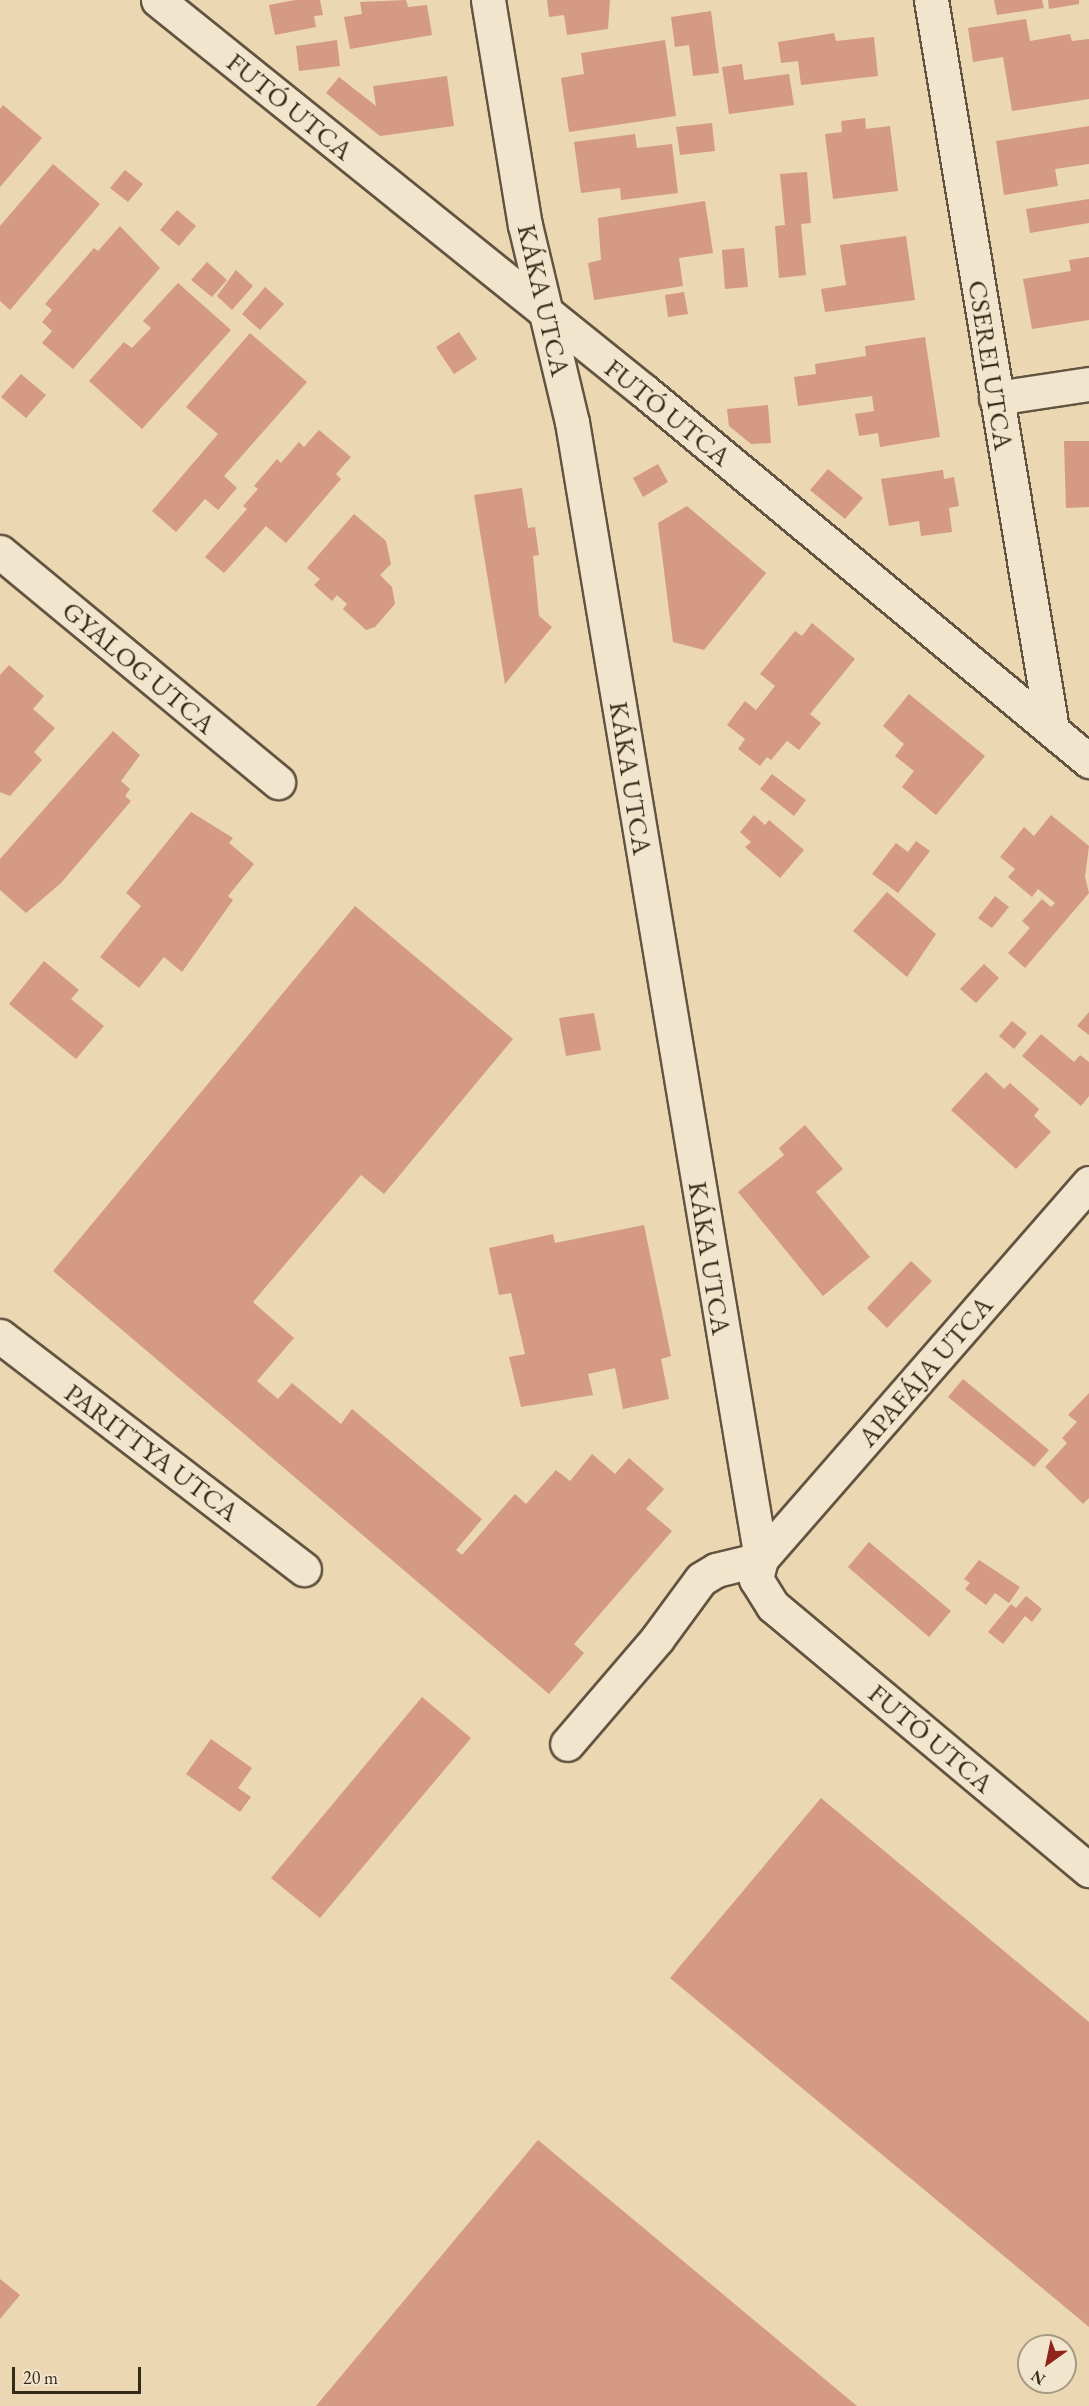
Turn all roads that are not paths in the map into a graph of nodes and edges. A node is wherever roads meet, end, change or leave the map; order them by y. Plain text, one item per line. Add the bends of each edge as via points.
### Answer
1 (158, 0) edge
2 (488, 0) edge
3 (931, 0) edge
4 (546, 315) junction
5 (1089, 384) edge
6 (996, 398) junction
7 (0, 552) edge
8 (1052, 729) junction
9 (1089, 761) edge
10 (278, 782) dead end
11 (1089, 1183) edge
12 (0, 1336) edge
13 (761, 1559) junction
14 (304, 1569) dead end
15 (567, 1744) dead end
16 (1089, 1870) edge

1 - 4 street, FUTÓ UTCA
2 - 4 street, KÁKA UTCA via 525,225
3 - 6 street, CSEREI UTCA
4 - 8 street, FUTÓ UTCA
4 - 13 street, KÁKA UTCA via 572,422
5 - 6 street
6 - 8 street, CSEREI UTCA
7 - 10 street, GYALOG UTCA
8 - 9 street, FUTÓ UTCA
11 - 13 street, APAFÁJA UTCA
12 - 14 street, PARITTYA UTCA
13 - 15 street via 716,1570 701,1579 657,1639
13 - 16 street, FUTÓ UTCA via 758,1588 773,1606

